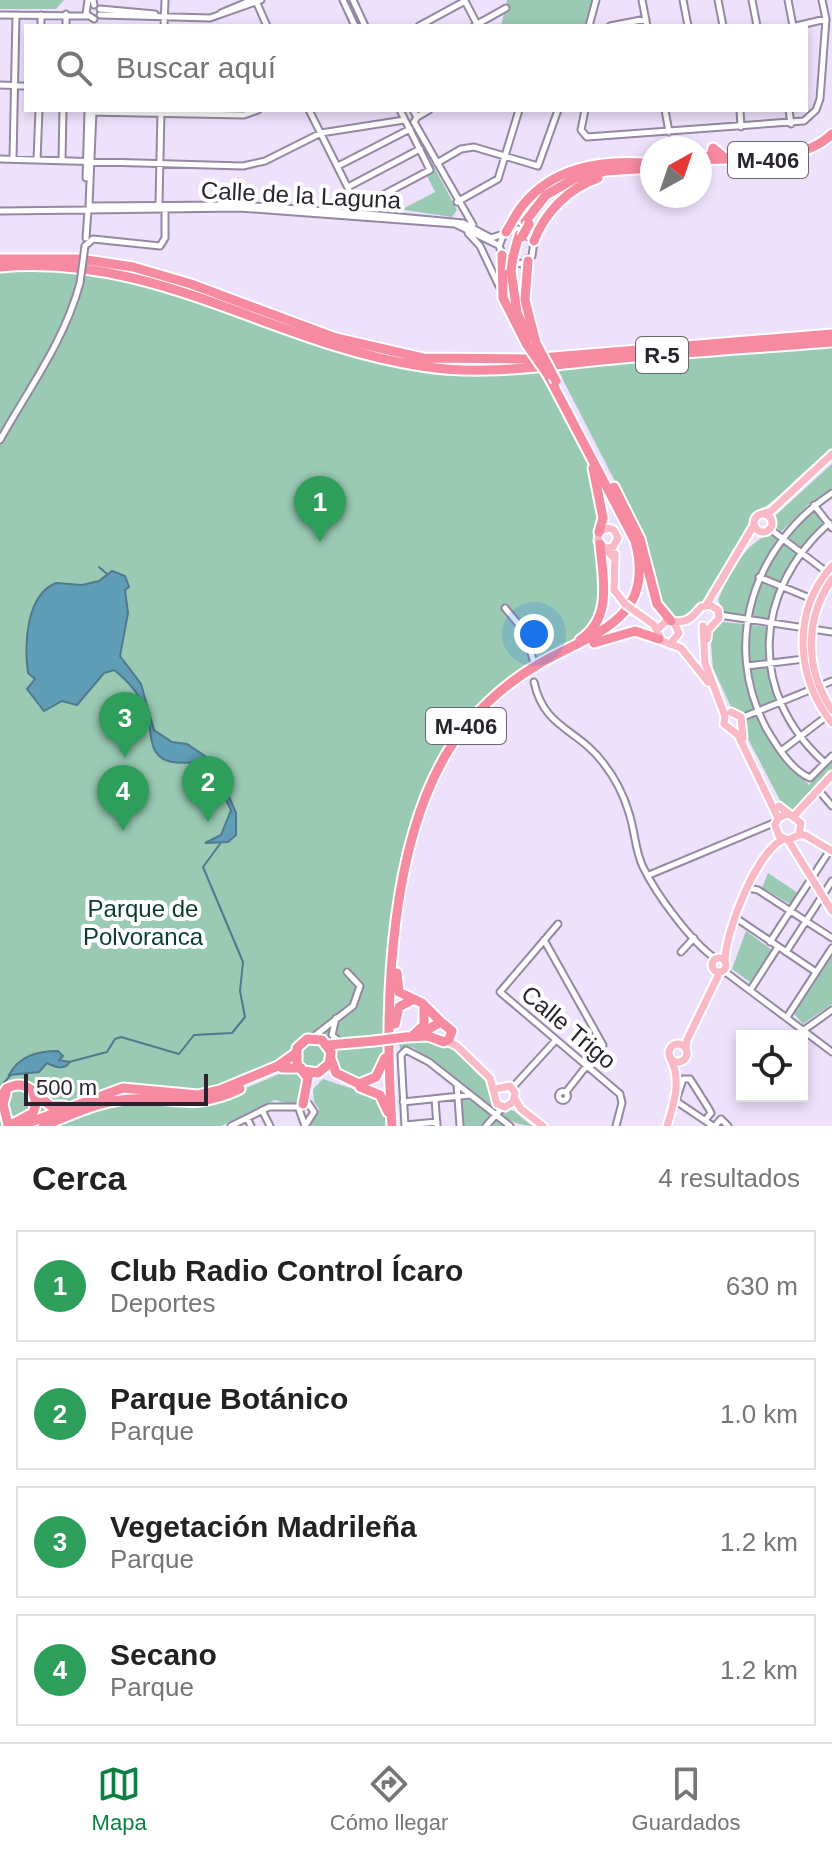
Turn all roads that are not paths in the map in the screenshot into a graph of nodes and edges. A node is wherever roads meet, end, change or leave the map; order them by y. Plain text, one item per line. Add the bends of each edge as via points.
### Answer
1 (165, 0) edge
2 (257, 0) edge
3 (343, 0) edge
4 (353, 0) edge
5 (596, 0) edge
6 (642, 0) edge
7 (683, 0) edge
8 (718, 0) edge
9 (752, 0) edge
10 (788, 0) edge
11 (822, 0) edge
12 (465, 1) edge
13 (506, 8) dead end
14 (92, 13) edge
15 (66, 14) junction
16 (0, 15) edge
17 (16, 15) junction
18 (41, 15) junction
19 (165, 16) junction
20 (825, 20) junction
21 (647, 22) edge
22 (41, 24) edge
23 (66, 24) edge
24 (164, 24) edge
25 (266, 24) edge
26 (354, 24) edge
27 (364, 24) edge
28 (423, 24) edge
29 (476, 24) edge
30 (479, 24) edge
31 (590, 24) edge
32 (688, 24) edge
33 (723, 24) edge
34 (757, 24) edge
35 (794, 24) edge
36 (804, 24) edge
37 (0, 85) edge
38 (14, 85) junction
39 (24, 86) edge
40 (39, 112) edge
41 (63, 112) edge
42 (90, 112) edge
43 (161, 112) edge
44 (252, 112) edge
45 (310, 112) edge
46 (518, 112) edge
47 (557, 112) edge
48 (585, 112) edge
49 (665, 112) edge
50 (741, 112) edge
51 (789, 112) edge
52 (408, 117) edge
53 (791, 124) junction
54 (744, 125) junction
55 (711, 129) junction
56 (669, 132) junction
57 (321, 133) junction
58 (832, 134) edge
59 (832, 140) edge
60 (713, 148) junction
61 (420, 149) junction
62 (712, 152) edge
63 (505, 158) junction
64 (725, 158) junction
65 (0, 159) edge
66 (13, 159) junction
67 (37, 160) junction
68 (62, 160) junction
69 (712, 160) edge
70 (88, 161) junction
71 (712, 161) edge
72 (437, 163) junction
73 (160, 164) junction
74 (640, 165) edge
75 (640, 165) edge
76 (338, 166) junction
77 (640, 167) edge
78 (348, 187) junction
79 (86, 206) junction
80 (458, 206) junction
81 (160, 208) junction
82 (0, 209) edge
83 (356, 209) junction
84 (344, 217) junction
85 (436, 220) junction
86 (463, 223) junction
87 (445, 224) junction
88 (504, 234) junction
89 (481, 235) junction
90 (86, 238) dead end
91 (534, 241) junction
92 (500, 251) junction
93 (0, 259) edge
94 (528, 261) junction
95 (0, 267) edge
96 (180, 290) junction
97 (503, 298) junction
98 (199, 299) dead end
99 (240, 302) junction
100 (258, 306) dead end
101 (832, 334) edge
102 (832, 342) edge
103 (532, 344) junction
104 (430, 355) dead end
105 (451, 360) junction
106 (552, 380) junction
107 (568, 414) junction
108 (583, 433) junction
109 (0, 440) edge
110 (832, 456) edge
111 (832, 493) edge
112 (814, 505) junction
113 (764, 513) junction
114 (772, 519) junction
115 (830, 526) edge
116 (757, 528) junction
117 (770, 529) junction
118 (599, 532) junction
119 (782, 537) junction
120 (616, 544) junction
121 (603, 546) junction
122 (801, 551) junction
123 (615, 559) junction
124 (831, 573) edge
125 (759, 577) junction
126 (781, 586) junction
127 (812, 599) junction
128 (707, 604) junction
129 (505, 608) dead end
130 (697, 615) junction
131 (720, 615) junction
132 (648, 620) junction
133 (747, 621) junction
134 (669, 622) junction
135 (770, 624) junction
136 (705, 625) junction
137 (808, 629) junction
138 (832, 632) edge
139 (679, 633) junction
140 (658, 634) junction
141 (671, 643) junction
142 (572, 651) junction
143 (804, 659) junction
144 (534, 663) junction
145 (770, 664) junction
146 (747, 666) junction
147 (832, 681) edge
148 (534, 682) dead end
149 (815, 688) junction
150 (502, 690) junction
151 (717, 698) junction
152 (780, 702) junction
153 (758, 711) junction
154 (728, 714) junction
155 (830, 716) edge
156 (738, 725) junction
157 (800, 737) junction
158 (781, 751) junction
159 (832, 756) edge
160 (826, 763) junction
161 (832, 778) edge
162 (821, 793) junction
163 (832, 806) edge
164 (777, 820) junction
165 (793, 828) junction
166 (777, 833) junction
167 (831, 849) edge
168 (650, 876) junction
169 (813, 876) junction
170 (832, 881) edge
171 (747, 889) junction
172 (824, 894) junction
173 (832, 904) edge
174 (790, 911) junction
175 (832, 911) edge
176 (736, 918) junction
177 (806, 921) junction
178 (558, 924) dead end
179 (399, 936) junction
180 (694, 938) junction
181 (832, 938) edge
182 (544, 940) junction
183 (770, 942) junction
184 (778, 947) junction
185 (832, 948) edge
186 (681, 952) dead end
187 (786, 952) junction
188 (720, 965) junction
189 (347, 972) dead end
190 (816, 972) junction
191 (751, 989) junction
192 (419, 1002) junction
193 (832, 1010) edge
194 (389, 1015) junction
195 (787, 1017) junction
196 (336, 1018) junction
197 (436, 1030) junction
198 (803, 1030) joint
199 (808, 1034) edge
200 (411, 1036) junction
201 (449, 1037) junction
202 (556, 1040) junction
203 (320, 1041) junction
204 (347, 1044) junction
205 (678, 1044) junction
206 (686, 1049) junction
207 (832, 1052) edge
208 (296, 1053) junction
209 (396, 1053) junction
210 (331, 1057) junction
211 (670, 1058) junction
212 (681, 1061) junction
213 (588, 1067) junction
214 (302, 1070) junction
215 (676, 1071) junction
216 (319, 1072) junction
217 (349, 1084) junction
218 (457, 1084) junction
219 (498, 1087) junction
220 (512, 1088) junction
221 (113, 1090) junction
222 (311, 1090) junction
223 (566, 1092) dead end
224 (470, 1095) junction
225 (458, 1097) junction
226 (0, 1099) edge
227 (435, 1099) junction
228 (515, 1099) junction
229 (676, 1101) junction
230 (403, 1102) junction
231 (0, 1107) edge
232 (303, 1109) junction
233 (500, 1109) junction
234 (262, 1110) junction
235 (711, 1113) junction
236 (310, 1117) junction
237 (247, 1118) junction
238 (706, 1119) junction
239 (721, 1119) junction
240 (437, 1124) edge
241 (9, 1125) edge
242 (235, 1125) edge
243 (20, 1126) edge
244 (46, 1126) edge
245 (251, 1126) edge
246 (270, 1126) edge
247 (305, 1126) edge
248 (400, 1126) edge
249 (460, 1126) edge
250 (486, 1126) edge
251 (510, 1126) edge
252 (540, 1126) edge
253 (616, 1126) edge
254 (667, 1126) edge
255 (714, 1126) edge
256 (728, 1126) edge

1 - 19 street
2 - 19 street via 210,14
2 - 25 street
3 - 26 street
4 - 27 street
5 - 31 street
6 - 21 street
7 - 32 street
8 - 33 street
9 - 34 street
10 - 35 street
11 - 20 street
12 - 28 street
12 - 29 street
13 - 30 street
14 - 15 street
14 - 19 street
15 - 18 street
15 - 23 street
16 - 17 street
17 - 18 street
17 - 38 street
18 - 22 street
19 - 24 street
20 - 36 street
20 - 53 street via 819,104 808,118
37 - 38 street
38 - 39 street
38 - 66 street
40 - 67 street
41 - 68 street
42 - 70 street
43 - 44 street
43 - 73 street
45 - 57 street
46 - 63 street
47 - 63 street via 541,164
48 - 56 street via 581,130 587,137
49 - 56 street
50 - 54 street
51 - 53 street
52 - 57 street
52 - 61 street
52 - 72 street
52 - 76 street
53 - 54 street
54 - 55 street
55 - 56 street
55 - 60 street
57 - 73 street via 243,166
57 - 76 street
58 - 64 highway, M-406 via 795,153
59 - 71 highway, M-406 via 795,158
60 - 62 highway
60 - 64 highway
61 - 78 street
61 - 83 street via 430,170
63 - 72 street via 466,148
63 - 80 street via 496,182
64 - 69 highway, M-406
65 - 66 street
66 - 67 street
67 - 68 street
68 - 70 street
70 - 73 street
70 - 79 street
72 - 80 street
73 - 81 street
74 - 103 highway, M-406, bridge via 605,167 571,178 546,195 527,223 513,271
75 - 88 highway via 583,167 554,178 529,198
76 - 78 street
77 - 91 highway via 582,185 552,211
78 - 83 street
79 - 81 street, Calle de la Laguna
79 - 81 street, Calle de la Laguna
79 - 82 street, Calle de la Laguna
79 - 90 street
80 - 85 street via 455,218
80 - 86 street
80 - 89 street
81 - 83 street, Calle de la Laguna
81 - 84 street, Calle de la Laguna
81 - 109 street, bridge via 165,238 160,246 93,239 85,246 80,283 63,332
83 - 84 street
83 - 85 street, Calle de la Laguna
84 - 87 street, Calle de la Laguna
85 - 86 street, Calle de la Laguna
86 - 89 street
87 - 89 street
87 - 97 street via 476,240
88 - 89 street
88 - 91 street via 519,229
88 - 92 street
89 - 92 street
91 - 94 street
92 - 94 street via 516,264
92 - 97 highway, M-406
93 - 99 highway, R-5 via 80,259 133,267
94 - 103 highway, M-406 via 525,300
95 - 96 highway, R-5 via 74,267
96 - 98 highway
96 - 102 highway, R-5 via 334,346 452,370
97 - 103 highway, M-406
99 - 100 highway
99 - 105 highway, R-5 via 336,338
101 - 105 highway, R-5 via 529,359
103 - 106 highway, M-406, bridge
104 - 105 highway
106 - 107 highway, M-406
106 - 108 highway, M-406
107 - 118 highway via 596,476 603,518
107 - 150 highway, M-406 via 635,541 637,587 626,611 610,627 547,659
108 - 134 highway via 630,516 657,604
108 - 142 highway, M-406 via 640,543 643,574 635,602 621,623
110 - 113 main road
110 - 114 main road
111 - 112 street
112 - 115 street
112 - 119 street
113 - 114 main road
113 - 116 main road via 756,517
114 - 117 main road
115 - 122 street
116 - 117 main road
116 - 128 main road
116 - 131 main road via 715,601
117 - 119 street
118 - 120 main road via 614,530
118 - 121 main road
119 - 122 street
119 - 125 street
120 - 121 main road
120 - 123 main road
121 - 123 main road
121 - 144 highway, M-406 via 605,596 598,621 585,636
122 - 124 street
122 - 126 street
123 - 132 main road, bridge via 614,590
124 - 127 main road
124 - 137 main road
125 - 126 street
125 - 133 street
126 - 127 street
126 - 135 street
127 - 137 main road
128 - 130 main road
128 - 131 main road
129 - 144 street via 525,632
130 - 134 main road via 682,624
130 - 136 main road
131 - 133 street
131 - 136 main road
132 - 134 main road
132 - 140 main road
133 - 135 street
133 - 146 street
134 - 139 main road
134 - 140 main road
135 - 137 street
135 - 145 street
136 - 139 main road
136 - 151 main road via 705,663
136 - 154 main road via 711,672
137 - 138 street
137 - 143 main road
137 - 149 main road
139 - 141 main road
140 - 141 main road
140 - 142 highway, M-406 via 626,632
141 - 151 main road via 681,648
142 - 179 highway, M-406 via 517,683 454,747 422,820
143 - 145 street
143 - 149 main road
144 - 150 highway, M-406
145 - 146 street
145 - 152 street
146 - 153 street
147 - 149 street
148 - 168 street via 539,703 551,720 591,748 613,775
149 - 152 street
149 - 155 main road
150 - 194 highway, M-406 via 451,746 423,803 399,907
151 - 154 main road
152 - 153 street
152 - 157 street
153 - 156 street
153 - 158 street
154 - 156 main road
154 - 156 main road via 724,724
155 - 157 street
156 - 164 main road
156 - 165 main road
157 - 158 street
157 - 160 street
158 - 160 street via 808,778
159 - 160 street
161 - 162 main road
161 - 165 main road
162 - 163 street
162 - 165 main road
164 - 165 main road
164 - 166 main road
164 - 168 street
165 - 166 main road
165 - 167 main road
165 - 169 main road
165 - 171 main road via 772,848
166 - 188 main road via 743,888
167 - 169 street
168 - 180 street
169 - 172 main road
169 - 174 street
170 - 172 street
171 - 174 street via 754,888
171 - 176 main road
172 - 173 main road
172 - 175 main road
172 - 177 street
174 - 177 street
174 - 183 street
176 - 183 street
176 - 188 main road
177 - 181 street
177 - 187 street
178 - 182 street, Calle Trigo
179 - 192 highway, M-406 via 398,989
179 - 209 highway, M-406
180 - 186 street
180 - 188 street
182 - 202 street, Calle Trigo via 500,992
182 - 213 street via 602,1041
183 - 184 street
184 - 187 street
184 - 191 street
185 - 190 street
187 - 190 street
188 - 191 street
188 - 205 main road
188 - 206 main road
189 - 196 street via 360,992 353,1006
190 - 195 street
191 - 195 street
192 - 197 highway, M-406
192 - 200 highway via 426,1014 424,1025
192 - 209 highway, M-406 via 406,1002 397,1011
193 - 198 street
194 - 210 highway, M-406 via 385,1063 376,1077 350,1082 336,1073
194 - 248 highway, M-406
195 - 198 street
196 - 203 street via 321,1028
196 - 204 street via 332,1035
197 - 200 highway
197 - 201 highway
197 - 201 highway via 449,1025
199 - 207 street
200 - 204 highway, bridge
201 - 219 main road
202 - 213 street, Calle Trigo
202 - 220 street
203 - 204 highway
203 - 208 highway via 303,1041
203 - 210 highway
204 - 210 highway
205 - 206 main road
205 - 211 main road via 671,1047
206 - 212 main road
208 - 214 highway
208 - 221 highway via 278,1066 207,1093
209 - 218 street via 409,1051
209 - 230 street
209 - 248 highway, M-406
210 - 216 highway
211 - 212 main road
211 - 215 main road
212 - 215 main road
213 - 223 street
213 - 253 street, Calle Trigo via 622,1097
214 - 216 highway
214 - 232 highway via 308,1082
214 - 244 highway via 284,1067 202,1103 123,1099
215 - 229 main road
216 - 217 highway
216 - 222 highway
217 - 222 highway via 324,1076 315,1079
217 - 248 highway via 380,1095
218 - 224 street
218 - 225 street
219 - 220 main road
219 - 233 main road via 493,1095
220 - 228 main road
221 - 226 highway via 56,1107 29,1086 17,1084
221 - 243 highway
222 - 232 highway
224 - 225 street
224 - 233 street
225 - 227 street
225 - 249 street
227 - 230 street
227 - 240 street
228 - 233 main road
228 - 252 main road
229 - 235 street via 686,1077
229 - 238 street
229 - 254 main road
230 - 248 street
231 - 241 highway
232 - 234 street
232 - 236 street
232 - 236 street
232 - 247 street
233 - 250 street
233 - 251 street
233 - 252 main road
234 - 237 street
234 - 246 street
235 - 238 street
235 - 239 street
236 - 247 street
237 - 242 street
237 - 245 street
238 - 255 street
239 - 255 street
239 - 256 street
240 - 248 street

